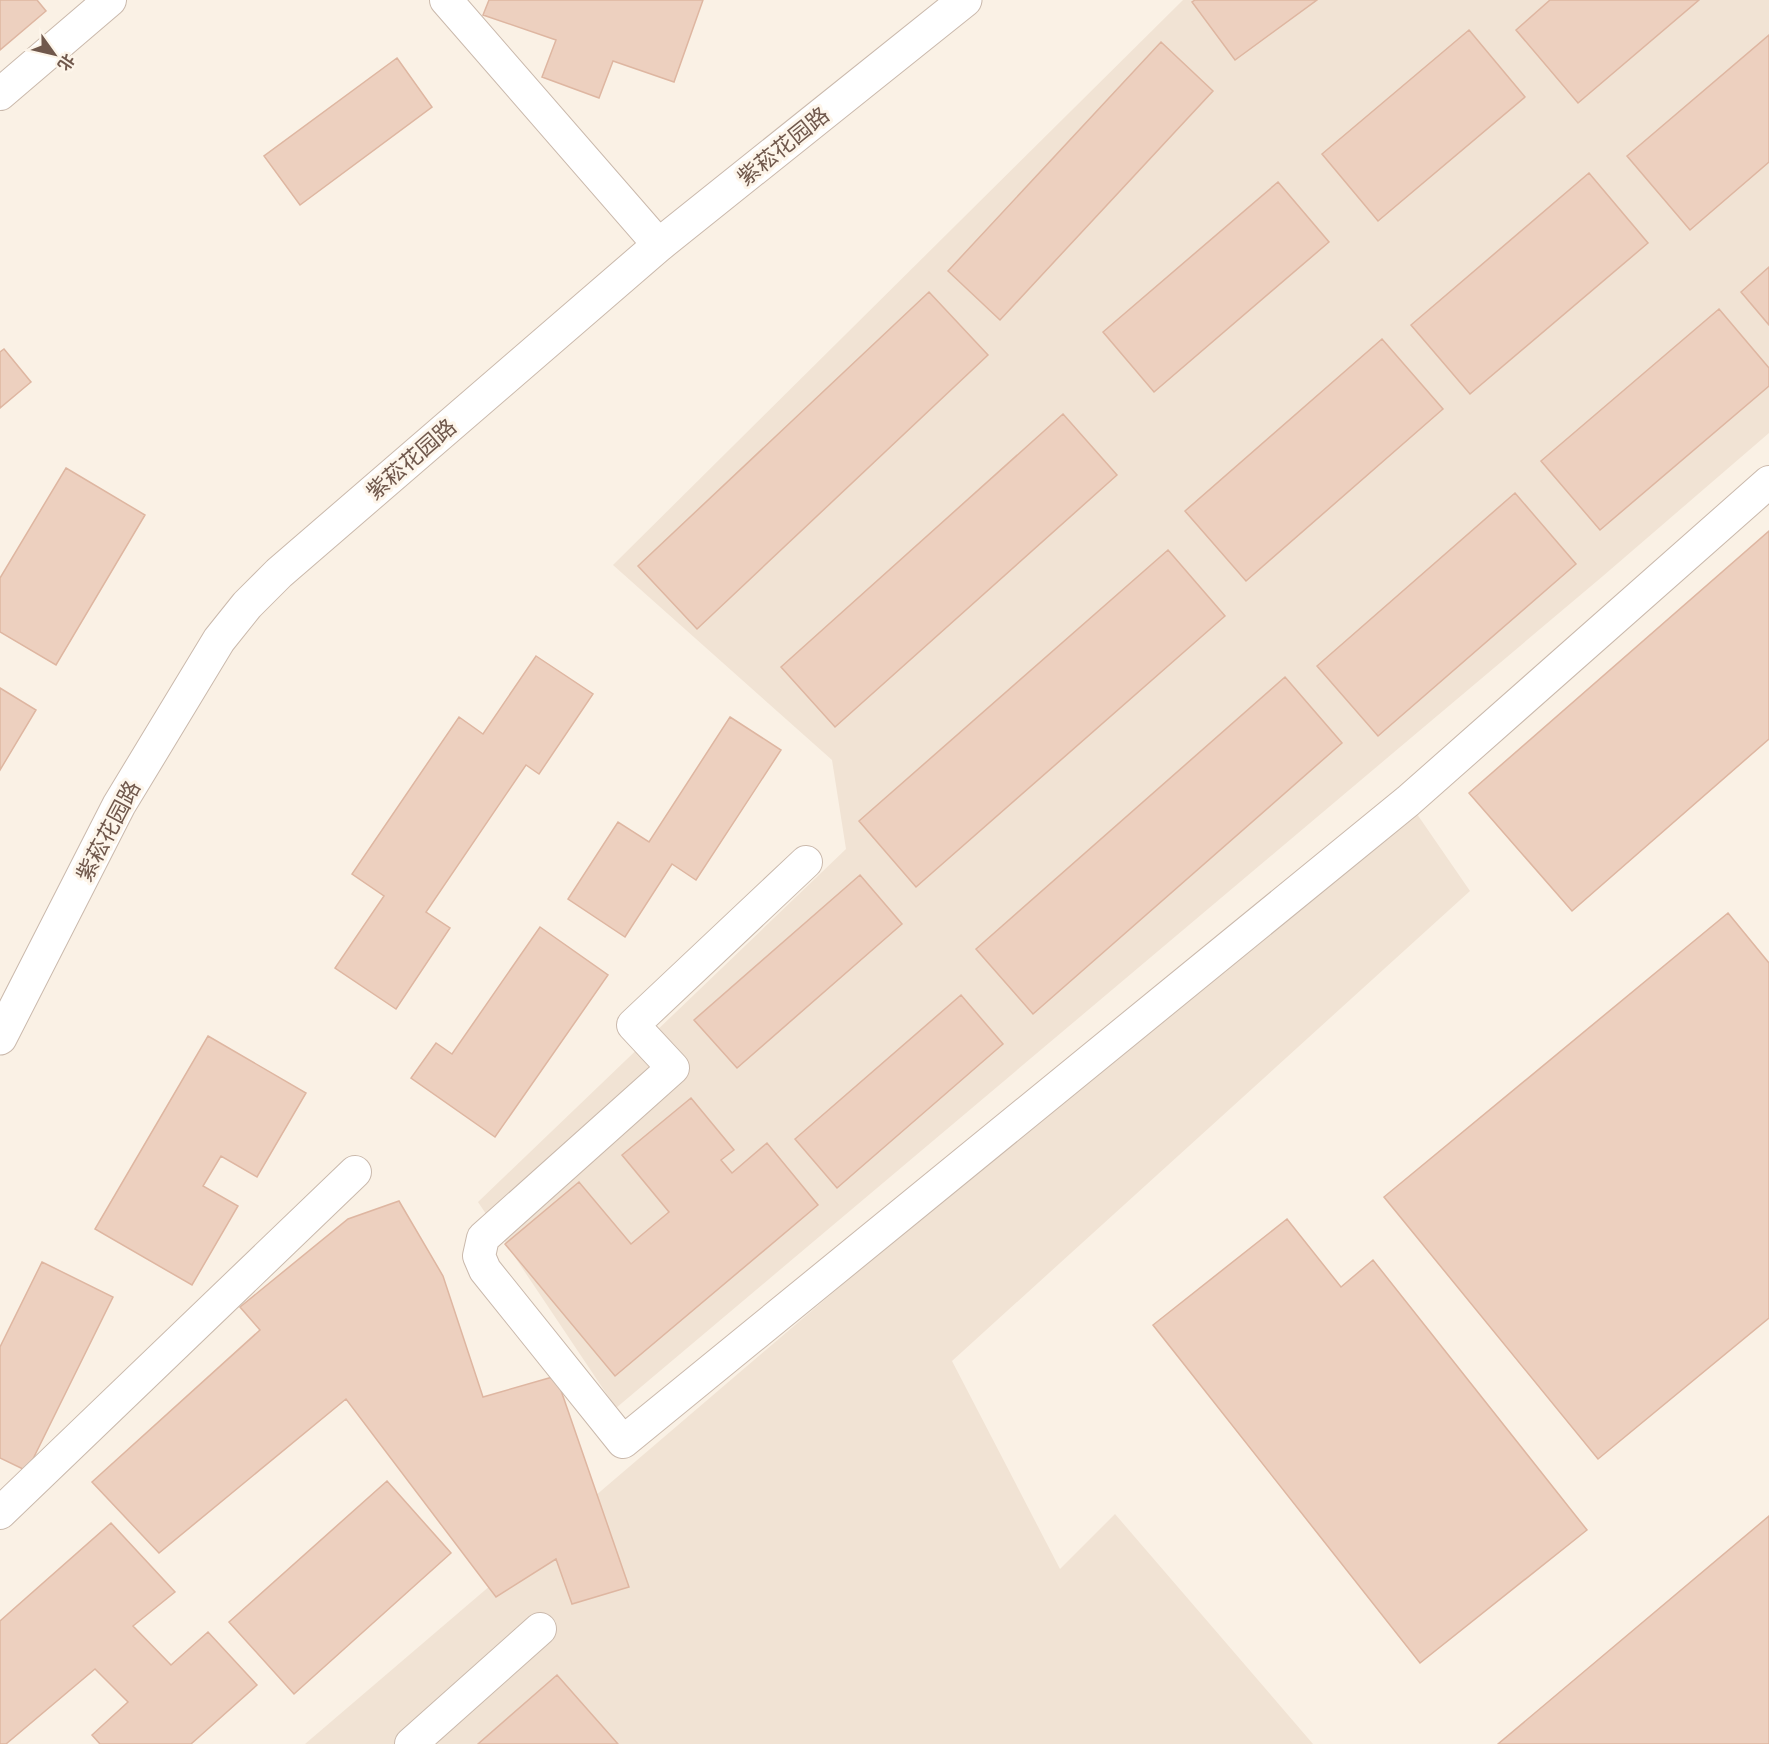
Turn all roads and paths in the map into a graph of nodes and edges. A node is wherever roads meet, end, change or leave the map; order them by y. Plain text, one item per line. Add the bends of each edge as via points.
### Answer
1 (110, 0) edge
2 (446, 0) edge
3 (965, 0) edge
4 (0, 94) edge
5 (659, 245) junction
6 (1769, 482) edge
7 (806, 862) dead end
8 (0, 1038) edge
9 (355, 1172) dead end
10 (0, 1513) edge
11 (540, 1629) dead end
12 (411, 1744) edge

1 - 4 street
2 - 5 street
3 - 5 street, 紫菘花园路
5 - 8 street, 紫菘花园路 via 279,573 248,605 219,640 119,805
6 - 7 street via 1408,801 623,1442 484,1270 479,1256 483,1238 673,1068 633,1025
9 - 10 street
11 - 12 street

